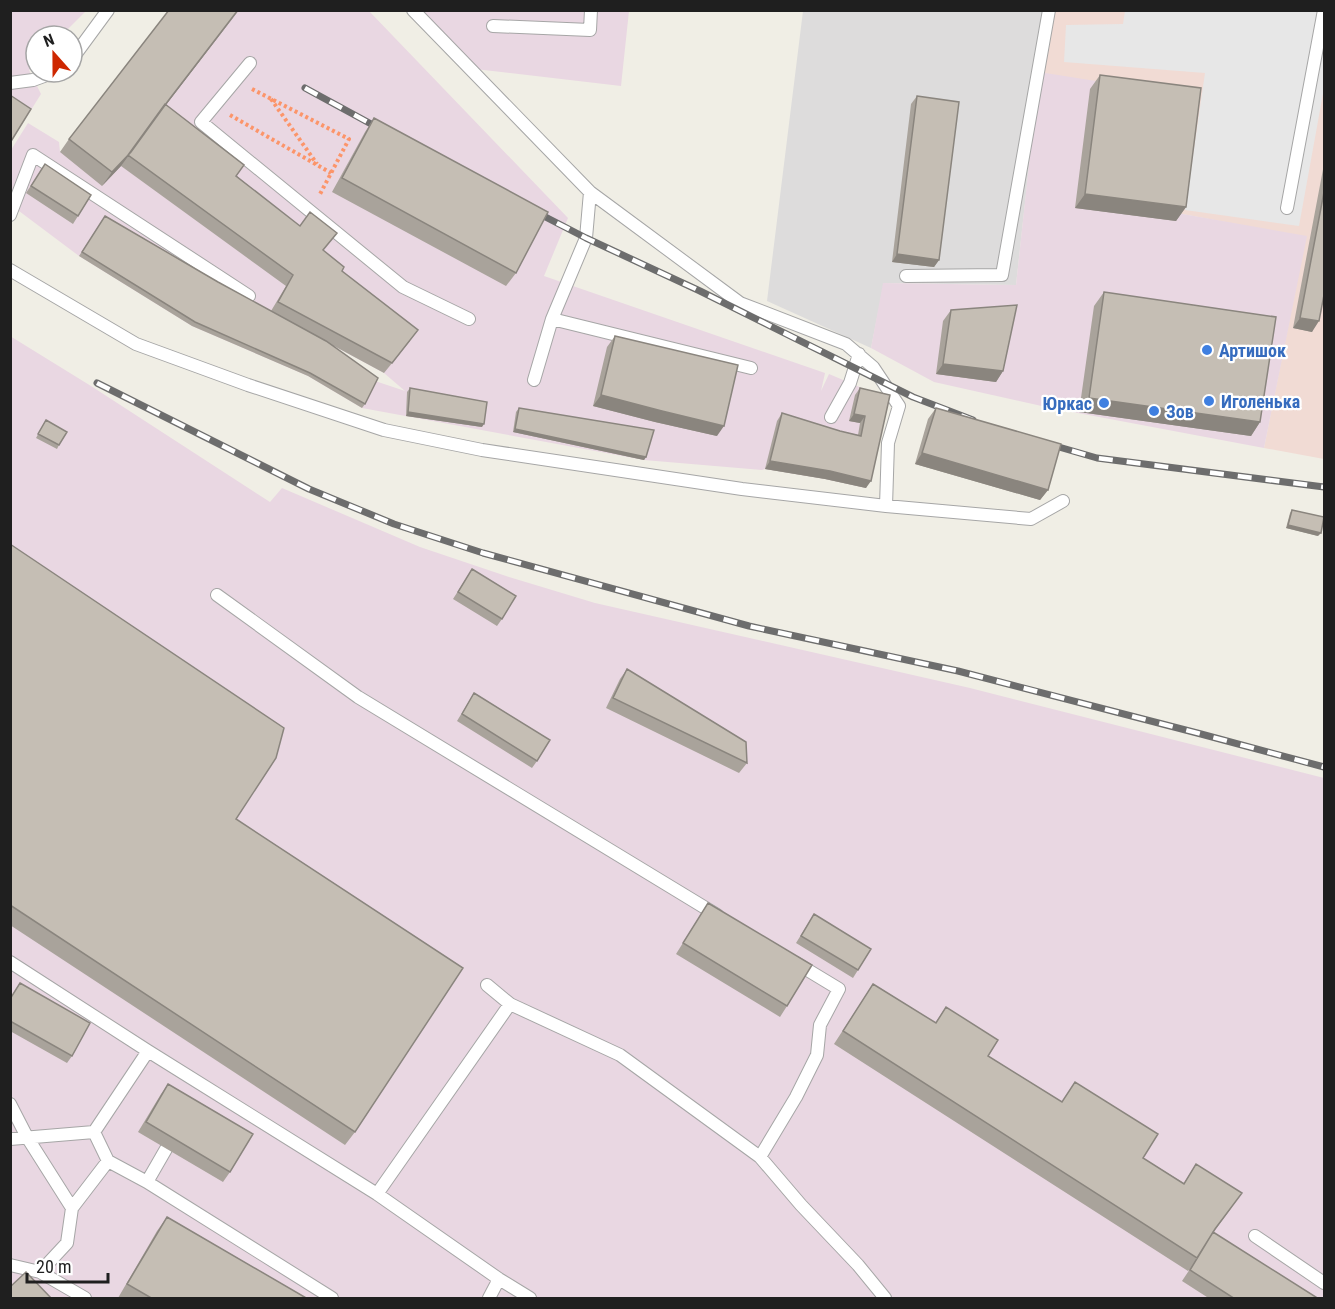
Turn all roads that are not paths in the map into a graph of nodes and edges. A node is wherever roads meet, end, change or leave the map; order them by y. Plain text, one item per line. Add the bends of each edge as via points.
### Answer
1 (108, 10) edge
2 (413, 10) edge
3 (591, 10) edge
4 (1049, 10) edge
5 (1324, 10) edge
6 (493, 26) dead end
7 (84, 43) edge
8 (250, 63) dead end
9 (590, 192) junction
10 (1287, 208) dead end
11 (10, 215) edge
12 (10, 270) edge
13 (906, 276) dead end
14 (249, 296) edge
15 (469, 319) dead end
16 (552, 319) junction
17 (859, 354) junction
18 (751, 368) dead end
19 (534, 380) dead end
20 (831, 417) dead end
21 (1063, 501) dead end
22 (886, 506) junction
23 (217, 595) dead end
24 (727, 921) edge
25 (788, 958) edge
26 (10, 962) edge
27 (487, 985) dead end
28 (510, 1004) junction
29 (148, 1052) junction
30 (10, 1104) edge
31 (94, 1132) junction
32 (27, 1137) junction
33 (10, 1139) edge
34 (166, 1149) edge
35 (759, 1157) junction
36 (108, 1161) junction
37 (147, 1182) junction
38 (377, 1194) junction
39 (72, 1208) junction
40 (1255, 1236) dead end
41 (10, 1265) edge
42 (40, 1272) junction
43 (499, 1279) junction
44 (1324, 1283) edge
45 (85, 1299) edge
46 (332, 1299) edge
47 (489, 1299) edge
48 (530, 1299) edge
49 (885, 1299) edge

1 - 7 lane
2 - 9 lane
3 - 6 lane via 590,30
4 - 13 lane via 1002,275
5 - 10 lane
8 - 15 lane via 201,122 404,287
9 - 16 lane via 585,238
9 - 17 lane via 740,303 846,344
11 - 14 lane via 33,155
12 - 22 lane via 136,344 384,430 482,450
16 - 18 lane
16 - 19 lane
17 - 20 lane via 850,383
17 - 22 lane via 873,367 899,406 888,443
21 - 22 lane via 1031,519
23 - 24 lane via 358,697
25 - 35 lane via 839,989 820,1025 817,1055
26 - 29 lane
27 - 28 lane
28 - 35 lane via 620,1055
28 - 38 lane
29 - 31 lane
29 - 38 lane
30 - 32 lane
31 - 32 lane
31 - 36 lane
32 - 33 lane
32 - 39 lane
34 - 37 lane
35 - 49 lane
36 - 37 lane
36 - 39 lane
37 - 46 lane
38 - 43 lane
39 - 42 lane via 67,1244
40 - 44 lane
41 - 42 lane
42 - 45 lane
43 - 47 lane
43 - 48 lane

